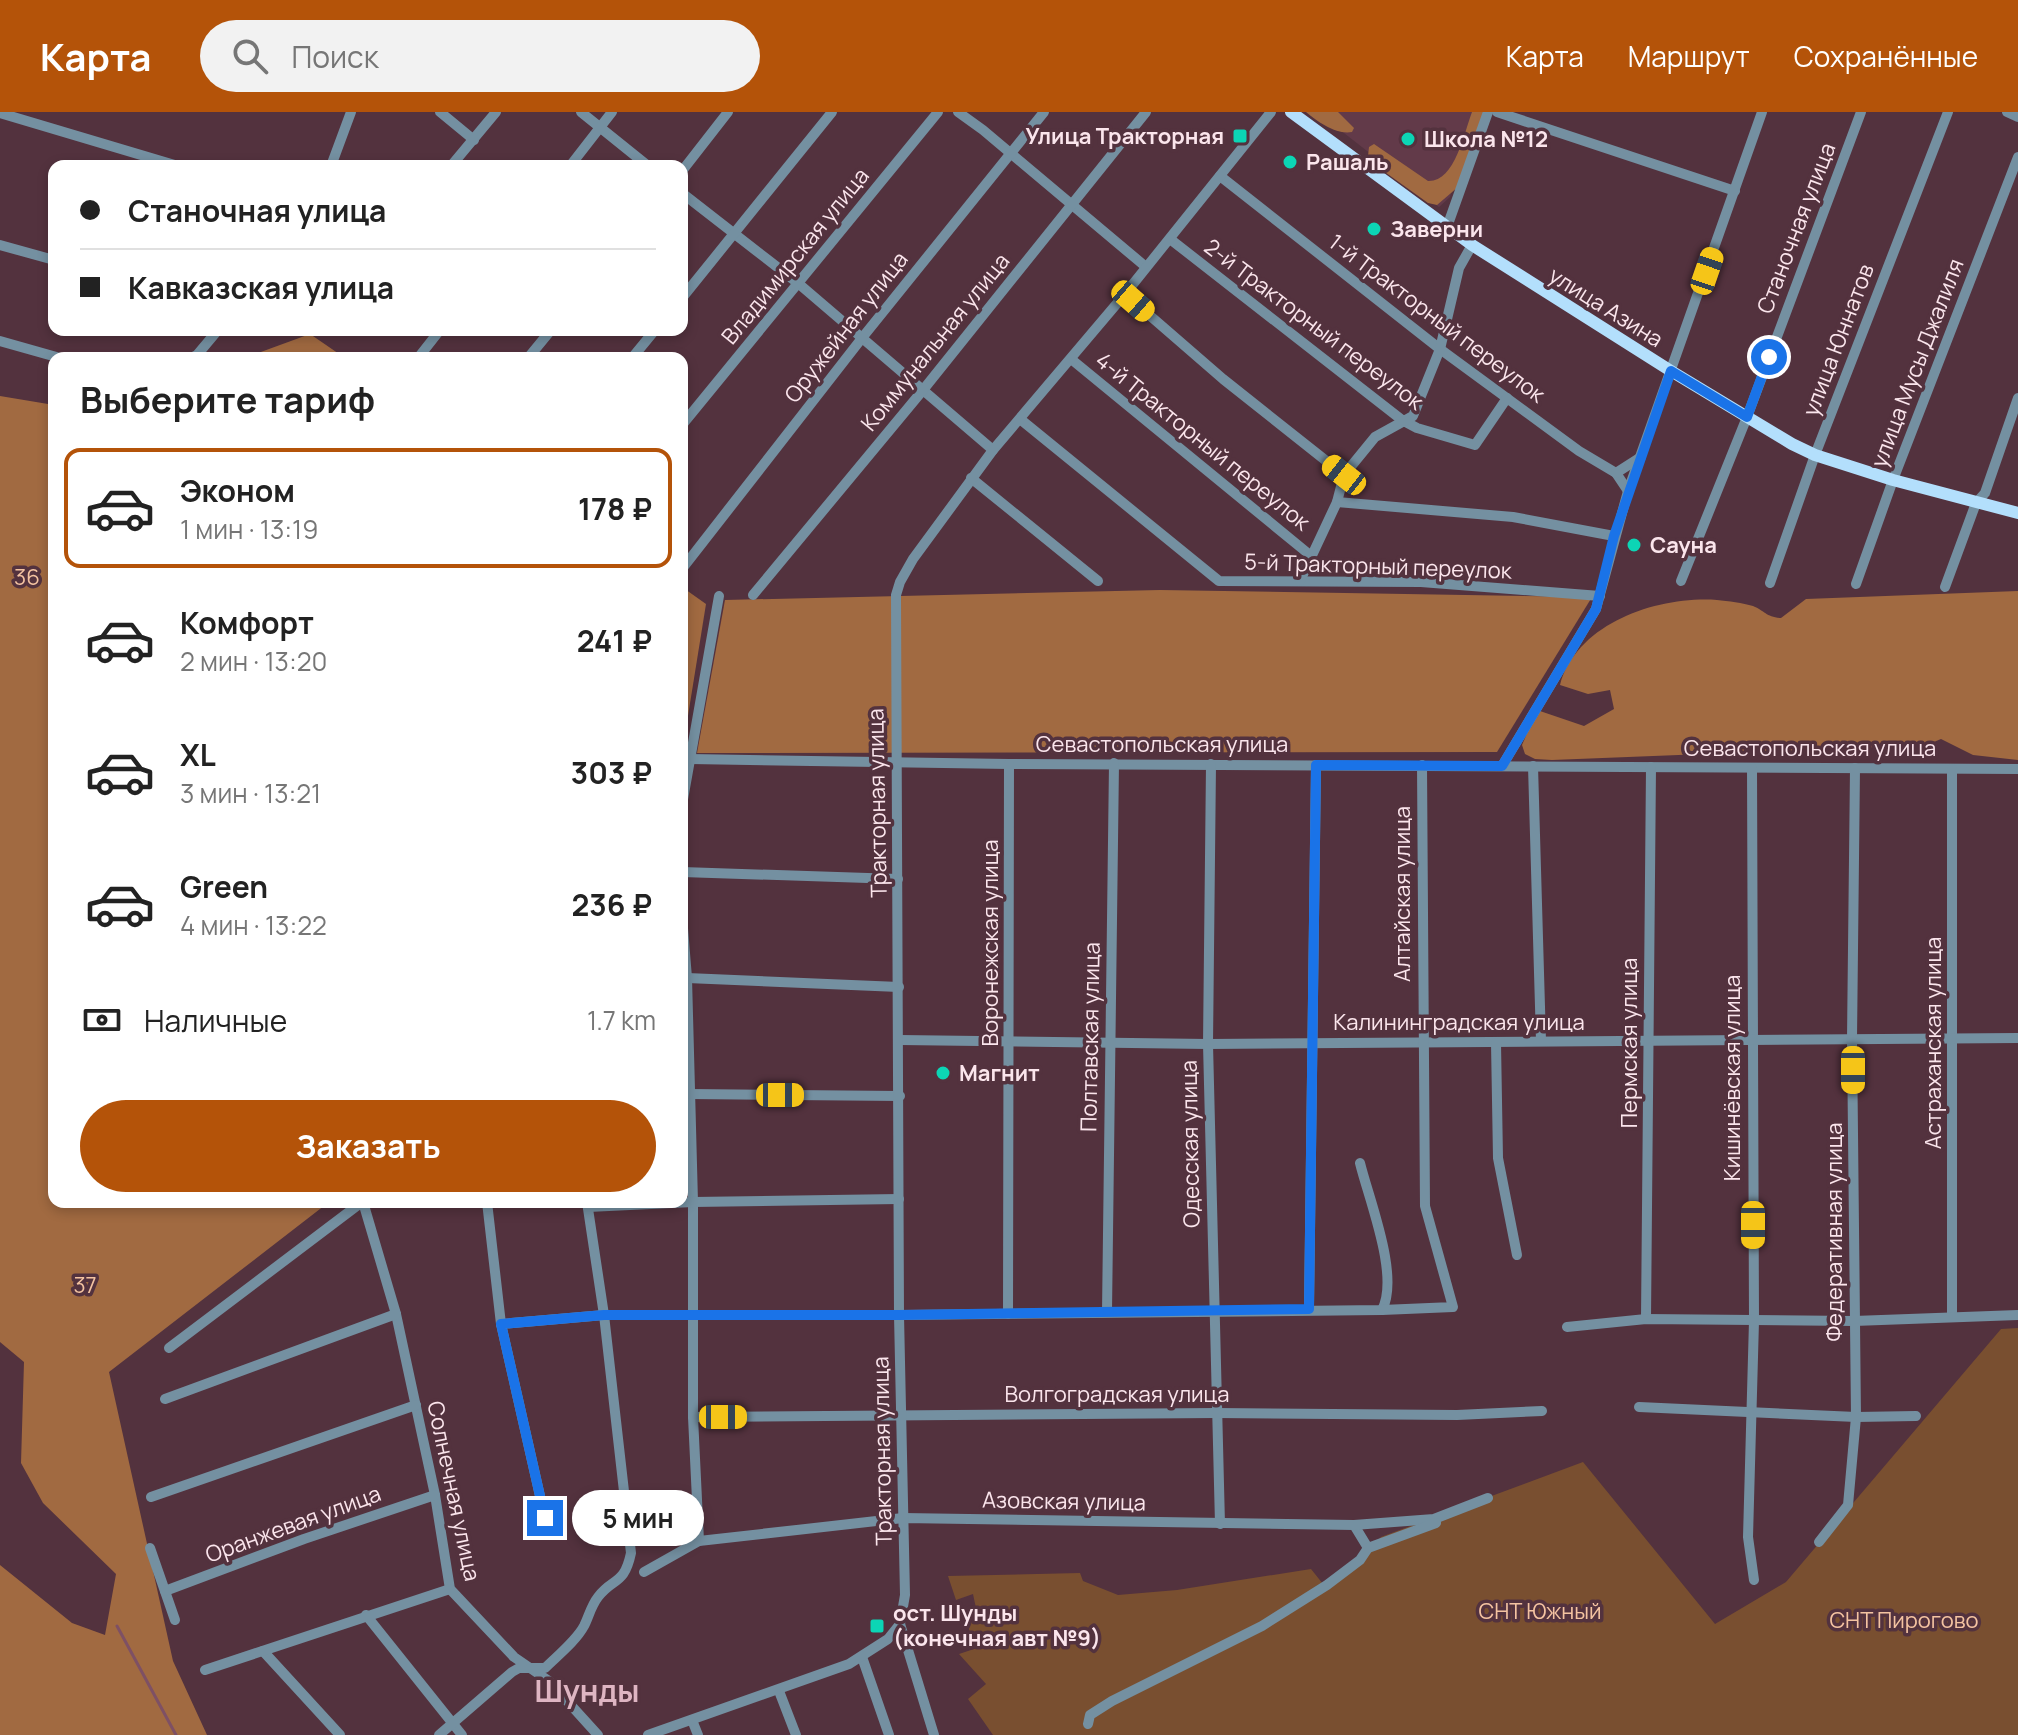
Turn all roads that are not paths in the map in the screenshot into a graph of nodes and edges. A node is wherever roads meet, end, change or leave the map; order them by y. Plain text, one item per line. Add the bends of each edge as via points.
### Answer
1 (351, 112) edge
2 (440, 112) edge
3 (496, 112) edge
4 (581, 112) edge
5 (612, 112) edge
6 (728, 112) edge
7 (832, 112) edge
8 (938, 112) edge
9 (958, 112) edge
10 (1044, 112) edge
11 (1146, 112) edge
12 (1271, 112) edge
13 (1291, 112) edge
14 (1488, 112) edge
15 (1497, 112) edge
16 (1762, 112) edge
17 (1861, 112) edge
18 (1948, 112) edge
19 (2007, 112) edge
20 (0, 113) edge
21 (2018, 117) edge
22 (600, 128) junction
23 (474, 140) junction
24 (1010, 153) junction
25 (2018, 157) edge
26 (158, 160) edge
27 (333, 160) edge
28 (456, 160) edge
29 (575, 160) edge
30 (640, 160) edge
31 (688, 163) edge
32 (1220, 176) junction
33 (1735, 191) junction
34 (688, 198) edge
35 (1072, 204) junction
36 (1447, 227) junction
37 (735, 233) junction
38 (1170, 239) junction
39 (0, 245) edge
40 (1472, 245) junction
41 (48, 258) edge
42 (1146, 267) junction
43 (799, 284) junction
44 (688, 291) edge
45 (1125, 294) junction
46 (213, 336) edge
47 (435, 336) edge
48 (546, 336) edge
49 (650, 336) edge
50 (862, 338) junction
51 (0, 341) edge
52 (1440, 349) junction
53 (200, 352) edge
54 (423, 352) edge
55 (533, 352) edge
56 (637, 352) edge
57 (48, 355) edge
58 (1071, 359) junction
59 (1671, 371) junction
60 (923, 390) junction
61 (1507, 398) junction
62 (2018, 398) edge
63 (1747, 417) junction
64 (688, 418) edge
65 (1020, 419) junction
66 (1402, 420) junction
67 (993, 450) junction
68 (1815, 455) junction
69 (1641, 457) junction
70 (1616, 473) junction
71 (1344, 475) junction
72 (971, 478) junction
73 (1893, 480) junction
74 (1628, 491) junction
75 (1337, 502) junction
76 (1976, 503) junction
77 (2018, 513) edge
78 (1614, 536) junction
79 (1310, 555) junction
80 (688, 561) edge
81 (1098, 581) dead end
82 (1300, 581) junction
83 (1681, 581) dead end
84 (1770, 583) dead end
85 (1856, 584) dead end
86 (1945, 587) dead end
87 (753, 595) dead end
88 (719, 596) dead end
89 (1600, 596) junction
90 (690, 759) junction
91 (896, 762) junction
92 (1114, 763) junction
93 (1009, 764) junction
94 (1211, 764) junction
95 (1316, 765) junction
96 (1422, 765) junction
97 (1502, 766) junction
98 (1533, 766) junction
99 (1651, 767) junction
100 (1752, 768) junction
101 (1855, 768) junction
102 (1952, 769) junction
103 (2018, 769) edge
104 (688, 770) edge
105 (688, 872) edge
106 (898, 879) junction
107 (688, 978) edge
108 (899, 987) junction
109 (688, 1036) edge
110 (2018, 1038) edge
111 (1852, 1039) junction
112 (900, 1040) junction
113 (1751, 1040) junction
114 (1954, 1040) junction
115 (1423, 1041) junction
116 (1541, 1041) junction
117 (1649, 1041) junction
118 (1110, 1042) junction
119 (1010, 1043) junction
120 (1312, 1043) junction
121 (1496, 1043) junction
122 (1208, 1044) junction
123 (689, 1094) junction
124 (900, 1096) junction
125 (1360, 1163) dead end
126 (899, 1199) junction
127 (688, 1202) edge
128 (693, 1202) junction
129 (354, 1208) edge
130 (364, 1208) edge
131 (488, 1208) edge
132 (589, 1208) edge
133 (1517, 1255) dead end
134 (1309, 1309) junction
135 (1213, 1310) junction
136 (1382, 1310) junction
137 (1107, 1312) junction
138 (396, 1314) junction
139 (692, 1314) junction
140 (1008, 1314) junction
141 (604, 1315) junction
142 (899, 1315) junction
143 (2018, 1315) edge
144 (1952, 1317) junction
145 (1646, 1319) junction
146 (1754, 1321) junction
147 (1854, 1321) junction
148 (501, 1324) junction
149 (1567, 1327) dead end
150 (169, 1348) dead end
151 (165, 1399) dead end
152 (416, 1405) junction
153 (1639, 1407) dead end
154 (1542, 1411) dead end
155 (1216, 1413) junction
156 (1751, 1413) junction
157 (902, 1415) junction
158 (1916, 1416) dead end
159 (693, 1417) junction
160 (1856, 1417) junction
161 (435, 1495) junction
162 (151, 1497) dead end
163 (1488, 1498) dead end
164 (1502, 1501) dead end
165 (545, 1518) dead end
166 (903, 1518) junction
167 (1220, 1524) junction
168 (1354, 1525) junction
169 (699, 1541) junction
170 (1819, 1542) dead end
171 (150, 1548) dead end
172 (1368, 1548) junction
173 (644, 1572) dead end
174 (1754, 1580) dead end
175 (450, 1589) junction
176 (165, 1591) junction
177 (366, 1615) junction
178 (175, 1620) dead end
179 (900, 1624) junction
180 (263, 1651) junction
181 (862, 1657) junction
182 (531, 1667) junction
183 (205, 1670) dead end
184 (779, 1691) junction
185 (692, 1720) junction
186 (1088, 1724) dead end
187 (453, 1725) junction
188 (340, 1735) edge
189 (439, 1735) edge
190 (462, 1735) edge
191 (598, 1735) edge
192 (648, 1735) edge
193 (698, 1735) edge
194 (796, 1735) edge
195 (889, 1735) edge
196 (934, 1735) edge

1 - 27 street
2 - 23 street
3 - 23 street
4 - 22 street
5 - 22 street
6 - 31 street
7 - 37 street
8 - 43 street, Владимирская улица
9 - 24 street
10 - 24 street, Оружейная улица
11 - 35 street, Коммунальная улица
12 - 32 street, Тракторная улица
13 - 36 main road, улица Азина
14 - 36 street
15 - 33 street
16 - 33 street
17 - 63 street, Станочная улица
18 - 68 street, улица Юннатов
19 - 21 street
20 - 26 street
22 - 29 street
22 - 30 street
23 - 28 street
24 - 35 street
24 - 50 street, Оружейная улица
25 - 73 street, улица Мусы Джалиля
32 - 38 street, Тракторная улица
32 - 52 street, 1-й Тракторный переулок
33 - 59 street
34 - 37 street
35 - 42 street
35 - 60 street, Коммунальная улица
36 - 40 main road, улица Азина
37 - 43 street
37 - 44 street
38 - 42 street, Тракторная улица
38 - 66 street, 2-й Тракторный переулок
39 - 41 street
40 - 52 street via 1459,268
40 - 59 main road, улица Азина
42 - 45 street, Тракторная улица
43 - 50 street
43 - 64 street, Владимирская улица
45 - 58 street, Тракторная улица
45 - 71 street
46 - 53 street
47 - 54 street
48 - 55 street
49 - 56 street
50 - 60 street
50 - 80 street, Оружейная улица
51 - 57 street
52 - 61 street, 1-й Тракторный переулок
52 - 66 street via 1413,416
58 - 65 street, Тракторная улица
58 - 79 street, 4-й Тракторный переулок
59 - 63 main road, улица Азина
59 - 69 street
60 - 67 street
60 - 87 street, Коммунальная улица
61 - 66 street, 2-й Тракторный переулок via 1475,445
61 - 70 street, 1-й Тракторный переулок
62 - 76 street via 1985,493
63 - 68 main road, улица Азина
63 - 83 street, Станочная улица
65 - 67 street, Тракторная улица
65 - 82 street, 5-й Тракторный переулок via 1219,581
66 - 71 street via 1375,437
67 - 72 street, Тракторная улица
68 - 73 main road, улица Азина
68 - 84 street, улица Юннатов
69 - 70 street
69 - 74 street
70 - 74 street, 1-й Тракторный переулок
71 - 75 street
72 - 81 street
72 - 91 street, Тракторная улица via 913,559 896,595
73 - 76 main road, улица Азина
73 - 85 street, улица Мусы Джалиля
74 - 78 street
75 - 78 street via 1513,517
75 - 79 street
76 - 77 main road, улица Азина
76 - 86 street
78 - 89 street
79 - 82 street
82 - 89 street, 5-й Тракторный переулок via 1421,582
88 - 90 street
89 - 97 street
90 - 91 street, Севастопольская улица
90 - 104 street
91 - 93 street, Севастопольская улица
91 - 106 street, Тракторная улица
92 - 93 street, Севастопольская улица
92 - 94 street, Севастопольская улица
92 - 118 street, Полтавская улица
93 - 119 street, Воронежская улица
94 - 95 street, Севастопольская улица
94 - 122 street, Одесская улица
95 - 96 street, Севастопольская улица
95 - 120 street
96 - 97 street, Севастопольская улица
96 - 115 street, Алтайская улица
97 - 98 street, Севастопольская улица
98 - 99 street, Севастопольская улица
98 - 116 street
99 - 100 street, Севастопольская улица
99 - 117 street, Пермская улица
100 - 101 street, Севастопольская улица
100 - 113 street, Кишинёвская улица
101 - 102 street, Севастопольская улица
101 - 111 street, Федеративная улица
102 - 103 street, Севастопольская улица
102 - 114 street, Астраханская улица
105 - 106 street
106 - 108 street, Тракторная улица
107 - 108 street
108 - 112 street, Тракторная улица
109 - 123 street
110 - 114 street, Калининградская улица
111 - 113 street, Калининградская улица
111 - 114 street, Калининградская улица
111 - 147 street, Федеративная улица
112 - 119 street, Калининградская улица
112 - 124 street, Тракторная улица
113 - 117 street, Калининградская улица
113 - 146 street, Кишинёвская улица
114 - 144 street, Астраханская улица
115 - 120 street, Калининградская улица
115 - 121 street, Калининградская улица
115 - 136 street, Алтайская улица via 1425,1206 1453,1307
116 - 117 street, Калининградская улица
116 - 121 street, Калининградская улица
117 - 145 street, Пермская улица
118 - 119 street, Калининградская улица
118 - 122 street, Калининградская улица
118 - 137 street, Полтавская улица
119 - 140 street, Воронежская улица
120 - 122 street, Калининградская улица
120 - 134 street
121 - 133 street via 1498,1158
122 - 135 street, Одесская улица
123 - 124 street
123 - 128 street
124 - 126 street, Тракторная улица
125 - 136 street via 1388,1266
126 - 128 street
126 - 142 street, Тракторная улица
127 - 128 street
128 - 139 street
129 - 150 street
130 - 138 street, Солнечная улица
131 - 148 street
132 - 141 street
134 - 135 street
134 - 136 street
135 - 137 street
135 - 155 street, Одесская улица
137 - 140 street
138 - 151 street
138 - 152 street, Солнечная улица
139 - 141 street
139 - 142 street
139 - 159 street
140 - 142 street
141 - 148 street
141 - 182 street via 631,1553 624,1574 600,1593 583,1628 545,1668
142 - 157 street, Тракторная улица
143 - 144 street
144 - 147 street
145 - 146 street
145 - 149 street
146 - 147 street
146 - 156 street, Кишинёвская улица
147 - 160 street, Федеративная улица
148 - 165 street
152 - 161 street, Солнечная улица
152 - 162 street
153 - 156 street
154 - 155 street, Волгоградская улица
155 - 157 street, Волгоградская улица
155 - 167 street, Одесская улица
156 - 160 street
156 - 174 street, Кишинёвская улица via 1748,1537
157 - 159 street, Волгоградская улица
157 - 166 street, Тракторная улица
158 - 160 street
159 - 169 street
160 - 170 street, Федеративная улица via 1848,1505
161 - 175 street, Солнечная улица
161 - 176 street, Оранжевая улица
163 - 168 street, Азовская улица via 1434,1519
164 - 172 street
166 - 167 street, Азовская улица
166 - 169 street, Азовская улица
166 - 179 street, Тракторная улица via 905,1595
167 - 168 street, Азовская улица
168 - 172 street
169 - 173 street, Азовская улица
171 - 176 street
172 - 186 street via 1327,1585 1262,1626 1112,1701 1090,1715
175 - 177 street
175 - 182 street, Солнечная улица via 514,1657
176 - 178 street
177 - 180 street
177 - 187 street
179 - 181 street
179 - 196 street
180 - 183 street
180 - 188 street
181 - 184 street
181 - 195 street
182 - 187 street via 512,1672
182 - 191 street, Солнечная улица
184 - 185 street
184 - 194 street
185 - 192 street
185 - 193 street
187 - 189 street
187 - 190 street

